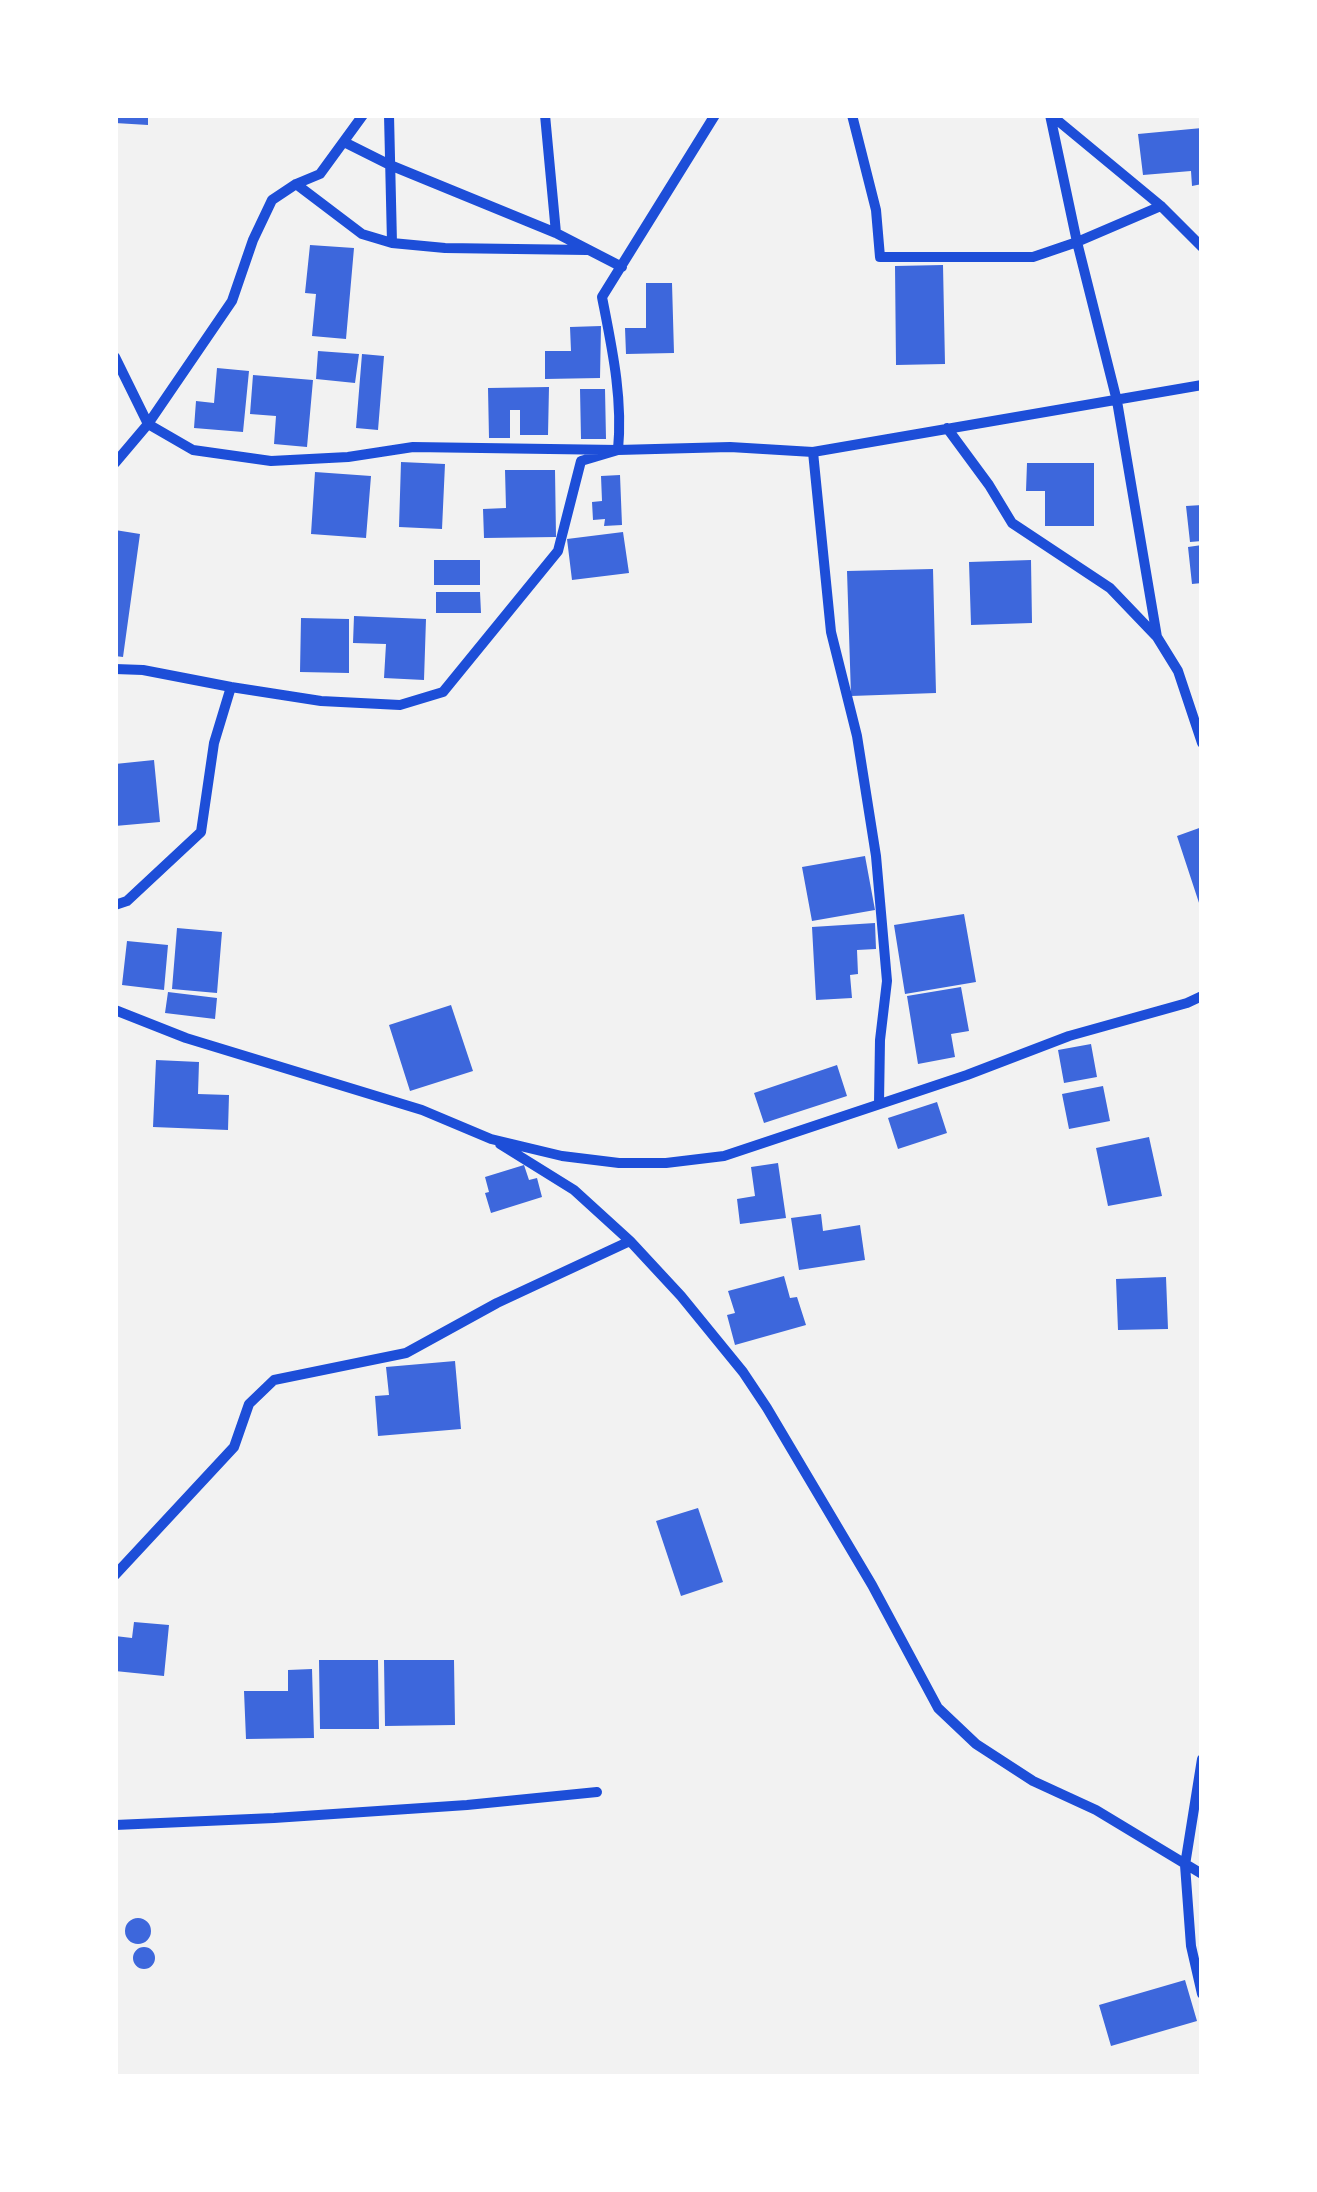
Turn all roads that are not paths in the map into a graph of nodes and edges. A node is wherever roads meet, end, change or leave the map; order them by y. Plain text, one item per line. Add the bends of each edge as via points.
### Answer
1 (364, 115) edge
2 (389, 115) edge
3 (544, 115) edge
4 (715, 115) edge
5 (852, 115) edge
6 (1050, 115) edge
7 (344, 142) junction
8 (390, 165) junction
9 (296, 184) junction
10 (1161, 206) junction
11 (556, 233) junction
12 (1077, 242) junction
13 (392, 243) junction
14 (1202, 247) edge
15 (587, 250) junction
16 (622, 268) junction
17 (115, 357) edge
18 (1202, 386) edge
19 (1117, 400) junction
20 (148, 424) junction
21 (947, 428) junction
22 (618, 450) junction
23 (813, 452) junction
24 (115, 463) edge
25 (1157, 637) junction
26 (115, 669) edge
27 (231, 688) junction
28 (1202, 743) edge
29 (115, 905) edge
30 (1202, 996) edge
31 (115, 1010) edge
32 (879, 1104) junction
33 (491, 1139) junction
34 (630, 1240) junction
35 (115, 1575) edge
36 (1202, 1759) edge
37 (597, 1792) dead end
38 (115, 1825) edge
39 (1185, 1864) junction
40 (1202, 1874) edge
41 (1202, 1994) edge

1 - 7 street
2 - 8 street
3 - 11 street
4 - 16 street
5 - 12 street via 876,210 880,258 1032,257
6 - 10 street
6 - 12 street
7 - 8 street
7 - 9 street via 320,174
8 - 11 street
8 - 13 street
9 - 13 street via 362,234
9 - 20 street via 272,200 232,301
10 - 12 street
10 - 14 street
11 - 15 street
12 - 19 street
13 - 15 street
15 - 16 street
16 - 22 street via 602,298 616,370
17 - 20 street
18 - 19 street
19 - 21 street
19 - 25 street
20 - 22 street via 193,450 271,461 413,446
20 - 24 street
21 - 23 street
21 - 25 street via 1012,523 1110,588
22 - 23 street
22 - 27 street via 581,461 558,551 443,692 400,705
23 - 32 street via 830,632 857,736 876,856 887,981
25 - 28 street via 1178,671
26 - 27 street
27 - 29 street via 214,743 201,832
30 - 32 street
31 - 33 street via 422,1110
32 - 33 street via 724,1156 666,1163 562,1156
33 - 34 street via 574,1190
34 - 35 street via 406,1353 274,1380 249,1404 234,1447
34 - 39 street via 767,1408 938,1708 976,1744 1032,1781 1096,1810
36 - 39 street
37 - 38 street
39 - 40 street
39 - 41 street

